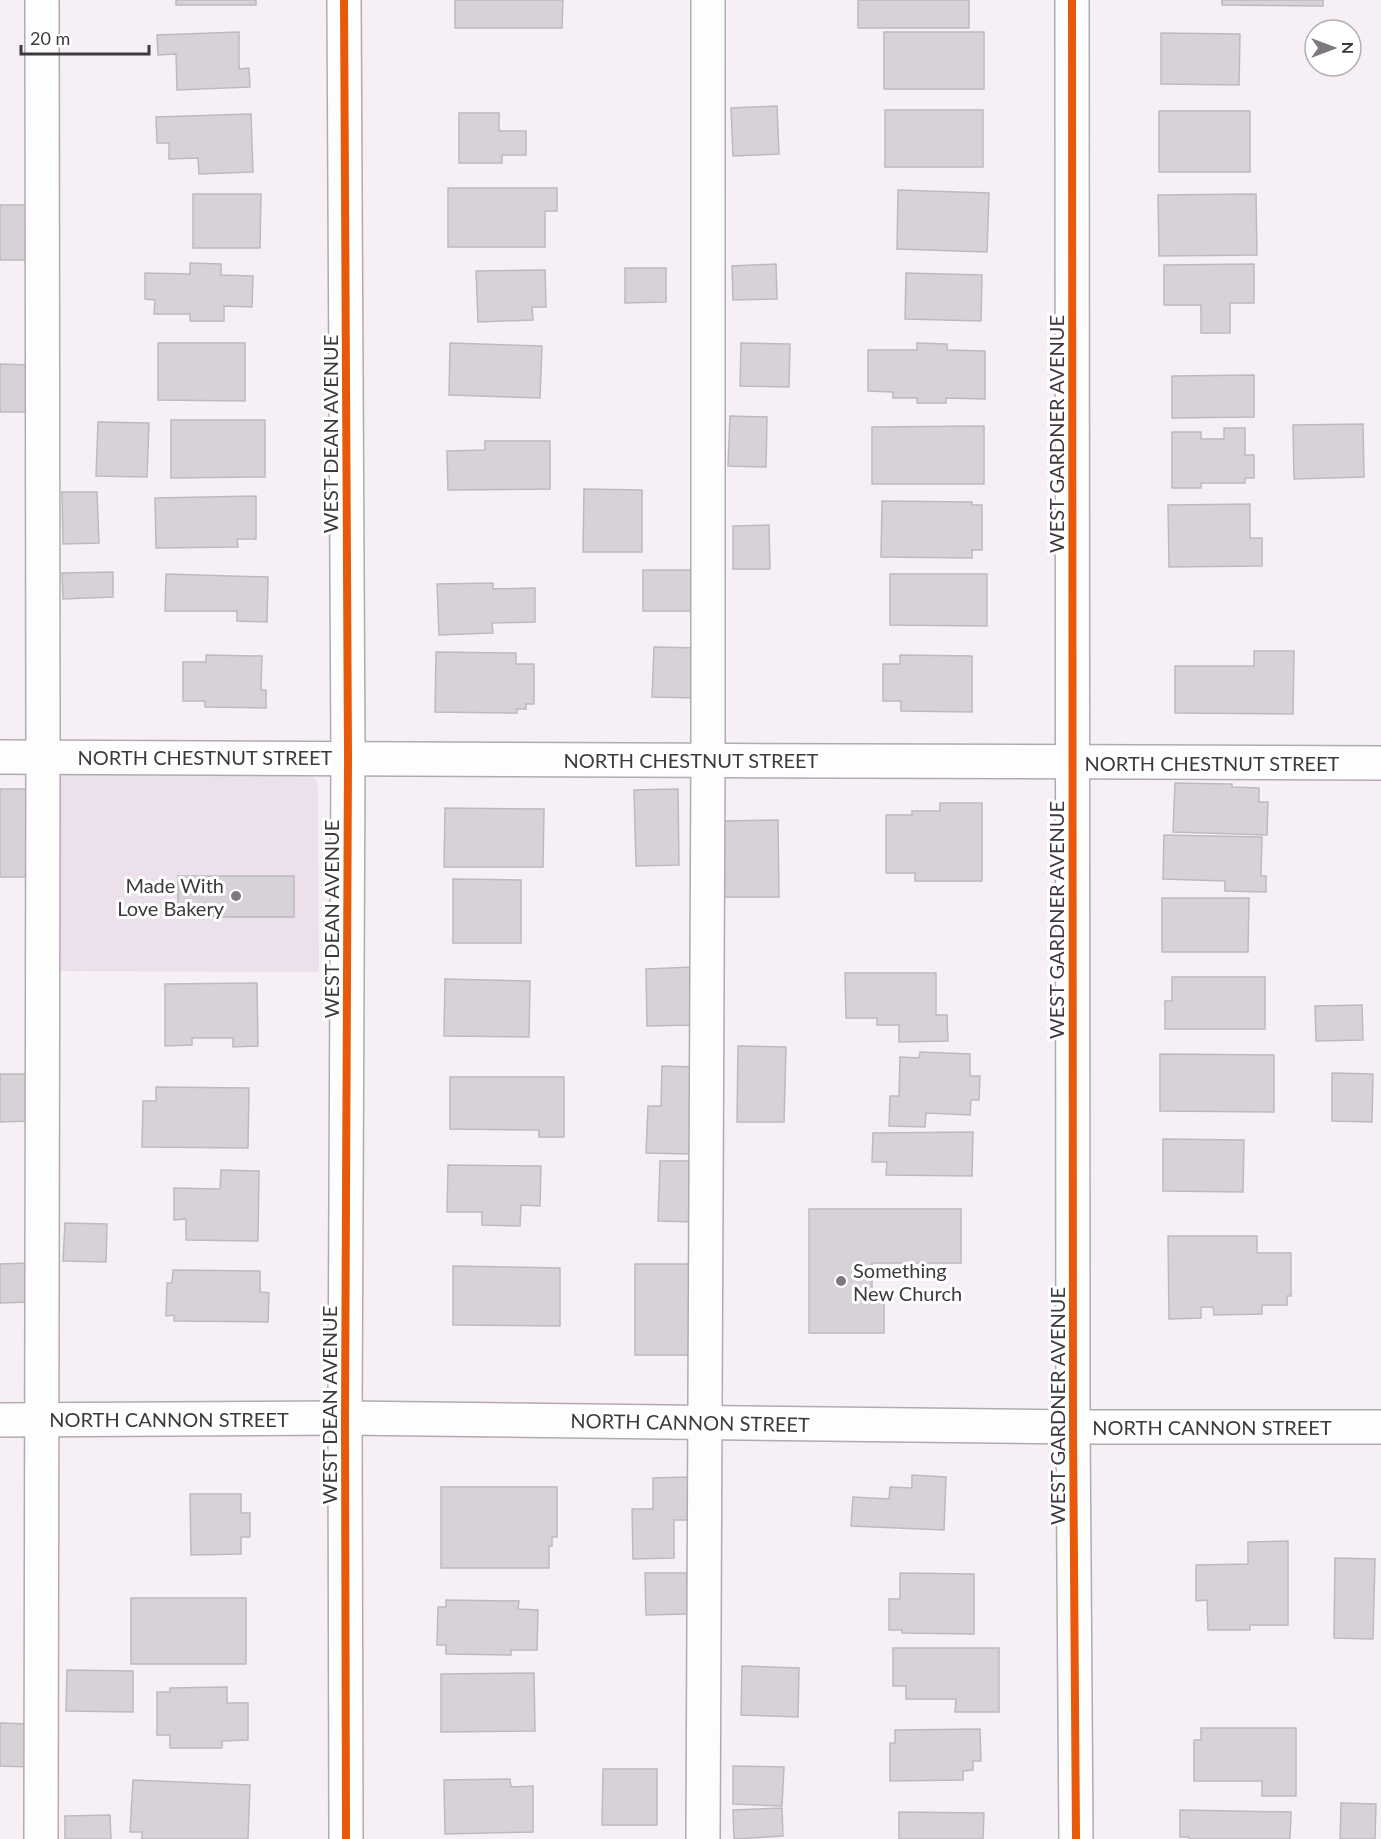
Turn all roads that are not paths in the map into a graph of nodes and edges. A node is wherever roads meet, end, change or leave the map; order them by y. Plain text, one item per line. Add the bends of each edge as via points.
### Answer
1 (42, 0) edge
2 (344, 0) edge
3 (708, 0) edge
4 (1072, 0) edge
5 (0, 757) edge
6 (44, 757) junction
7 (348, 757) junction
8 (708, 760) junction
9 (1073, 763) junction
10 (1381, 763) edge
11 (345, 1418) junction
12 (41, 1419) junction
13 (0, 1420) edge
14 (705, 1422) junction
15 (1073, 1427) junction
16 (1381, 1427) edge
17 (41, 1839) edge
18 (346, 1839) edge
19 (704, 1839) edge
20 (1076, 1839) edge

1 - 6 street
2 - 7 street, WEST DEAN AVENUE
3 - 8 street
4 - 9 street, WEST GARDNER AVENUE
5 - 6 street, NORTH CHESTNUT STREET
6 - 7 street, NORTH CHESTNUT STREET
6 - 12 street
7 - 8 street, NORTH CHESTNUT STREET
7 - 11 street, WEST DEAN AVENUE
8 - 9 street, NORTH CHESTNUT STREET
8 - 14 street
9 - 10 street, NORTH CHESTNUT STREET
9 - 15 street, WEST GARDNER AVENUE
11 - 12 street, NORTH CANNON STREET
11 - 14 street, NORTH CANNON STREET
11 - 18 street, WEST DEAN AVENUE
12 - 13 street, NORTH CANNON STREET
12 - 17 street
14 - 15 street, NORTH CANNON STREET
14 - 19 street
15 - 16 street, NORTH CANNON STREET
15 - 20 street, WEST GARDNER AVENUE

